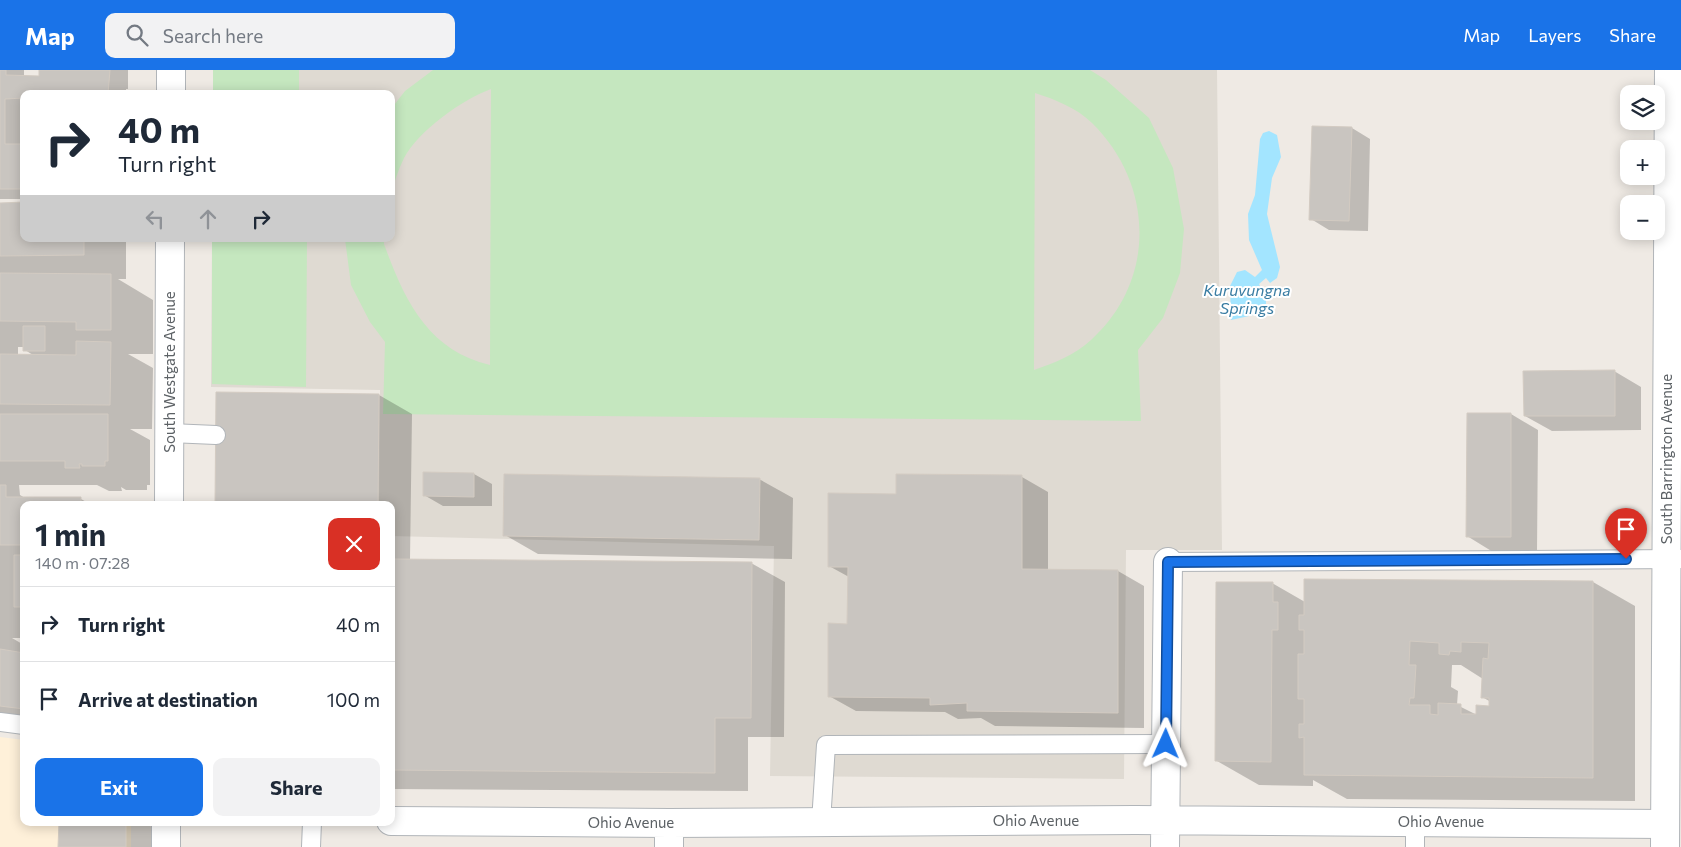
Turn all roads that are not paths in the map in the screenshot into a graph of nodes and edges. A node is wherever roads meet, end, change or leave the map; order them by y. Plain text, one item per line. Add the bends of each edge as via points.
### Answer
1 (171, 70) edge
2 (1669, 70) edge
3 (171, 90) edge
4 (170, 242) edge
5 (170, 433) junction
6 (216, 435) dead end
7 (169, 501) edge
8 (1674, 559) edge
9 (1168, 562) joint
10 (0, 722) edge
11 (20, 724) edge
12 (1166, 744) junction
13 (395, 821) edge
14 (821, 822) junction
15 (166, 826) edge
16 (312, 826) edge
17 (1670, 832) edge
18 (1165, 834) edge
19 (669, 835) edge
20 (1415, 835) edge
21 (166, 847) edge
22 (311, 847) edge

1 - 3 street
2 - 8 street, South Barrington Avenue
4 - 5 street, South Westgate Avenue
5 - 6 lane
5 - 7 street, South Westgate Avenue
8 - 9 lane
8 - 17 street, South Barrington Avenue
9 - 12 street
10 - 11 lane
12 - 14 lane via 826,745
12 - 18 street
13 - 19 street, Ohio Avenue
14 - 18 street, Ohio Avenue
14 - 19 street, Ohio Avenue
15 - 21 street
16 - 22 lane
17 - 20 street, Ohio Avenue
18 - 20 street, Ohio Avenue

